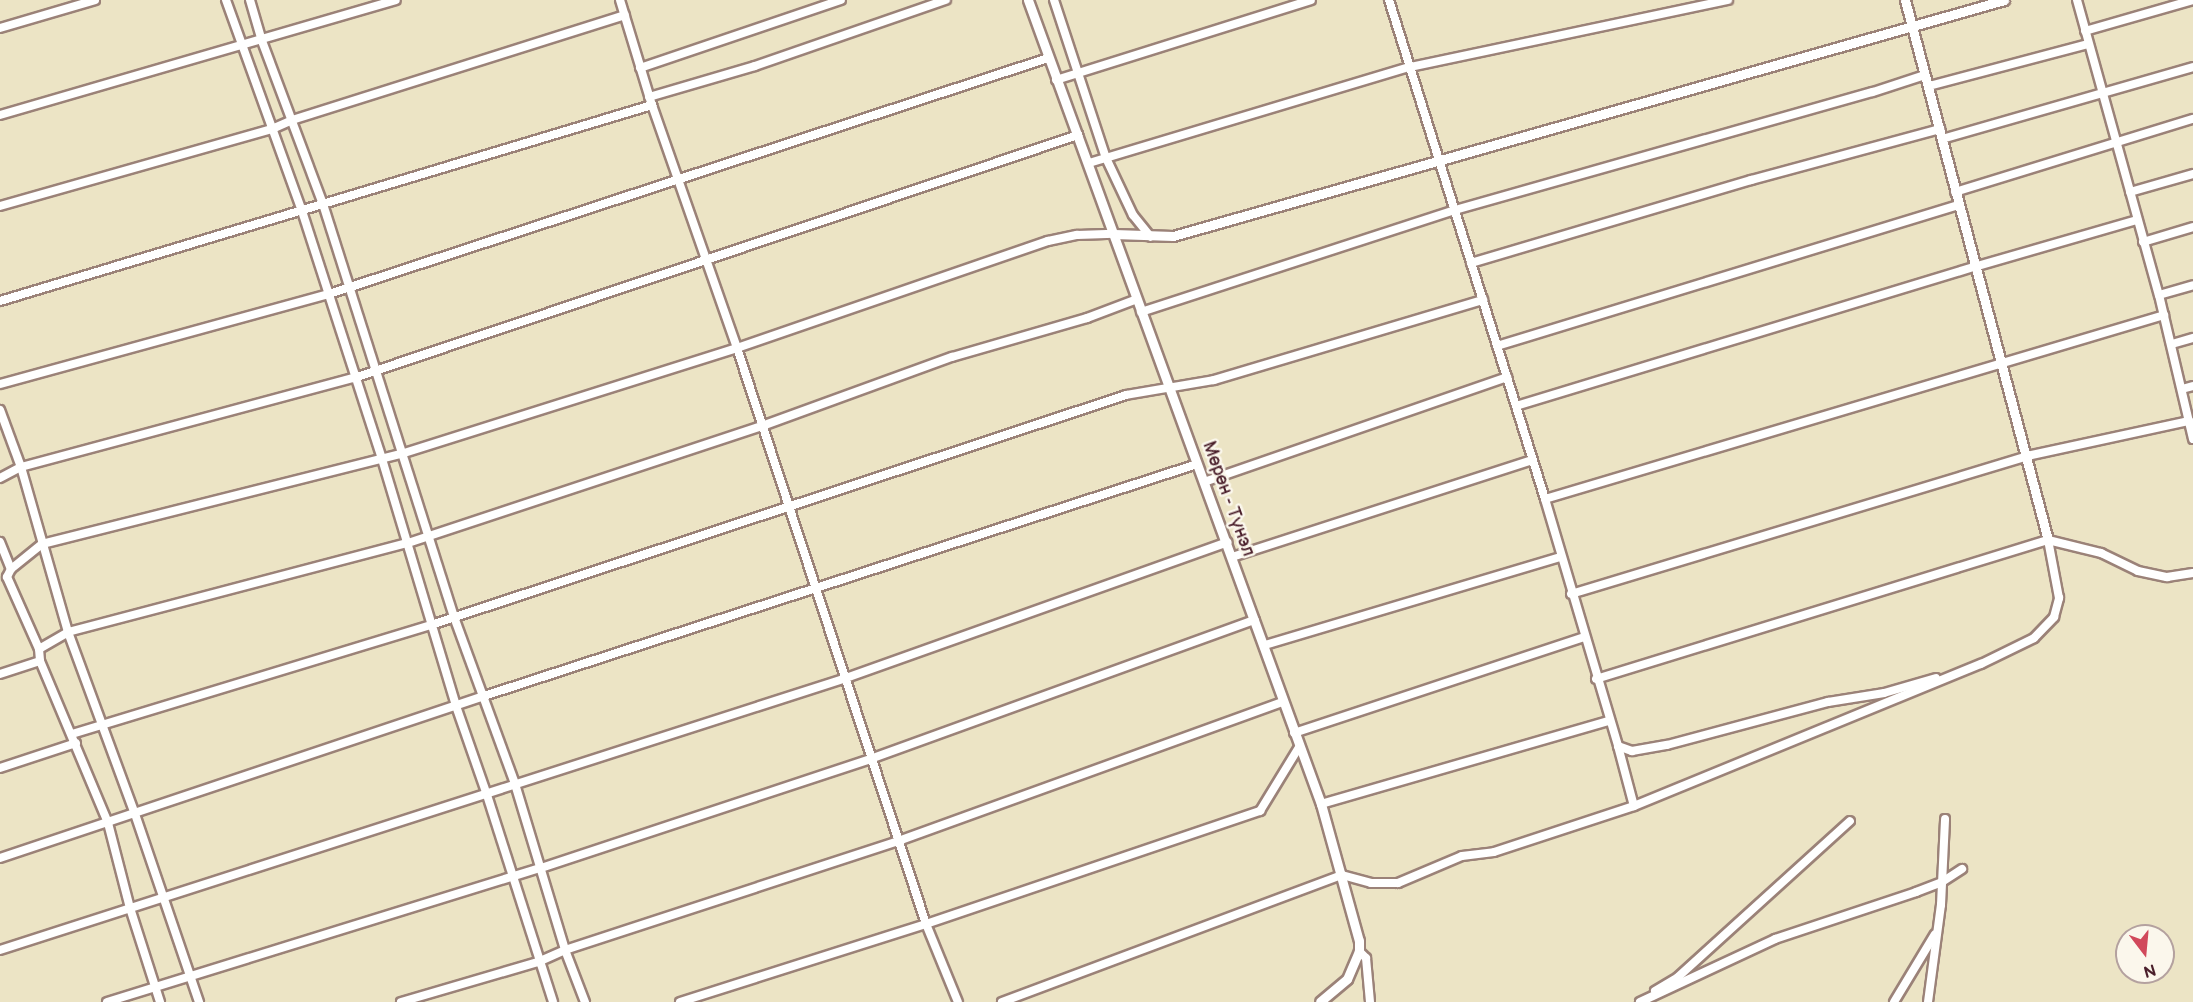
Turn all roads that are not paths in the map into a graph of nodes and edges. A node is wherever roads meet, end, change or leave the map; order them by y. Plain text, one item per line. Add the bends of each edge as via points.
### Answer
1 (96, 0) edge
2 (226, 0) edge
3 (250, 0) edge
4 (396, 0) edge
5 (620, 0) edge
6 (841, 0) edge
7 (946, 0) edge
8 (1028, 0) edge
9 (1054, 0) edge
10 (1311, 0) edge
11 (1389, 0) edge
12 (1728, 0) edge
13 (1905, 0) edge
14 (2004, 0) edge
15 (2077, 0) edge
16 (2193, 0) edge
17 (625, 15) junction
18 (1911, 26) junction
19 (0, 28) edge
20 (2085, 31) junction
21 (262, 41) junction
22 (2088, 44) junction
23 (243, 46) junction
24 (1048, 58) junction
25 (1410, 67) junction
26 (2193, 67) edge
27 (640, 68) junction
28 (1078, 73) junction
29 (1925, 75) junction
30 (1056, 80) junction
31 (1929, 86) junction
32 (2103, 95) junction
33 (651, 101) junction
34 (0, 115) edge
35 (2193, 119) edge
36 (292, 120) junction
37 (272, 129) junction
38 (1940, 129) junction
39 (1078, 135) junction
40 (1942, 140) junction
41 (2116, 142) junction
42 (1107, 158) junction
43 (1439, 161) junction
44 (1089, 163) junction
45 (2193, 174) edge
46 (679, 177) junction
47 (1956, 192) junction
48 (2130, 192) junction
49 (323, 204) junction
50 (1958, 205) junction
51 (0, 206) edge
52 (1455, 210) junction
53 (302, 211) junction
54 (2138, 220) junction
55 (2193, 227) edge
56 (1114, 234) junction
57 (1151, 237) junction
58 (2143, 242) junction
59 (706, 258) junction
60 (1471, 263) junction
61 (1974, 267) junction
62 (2193, 285) edge
63 (350, 287) junction
64 (329, 294) junction
65 (2159, 295) junction
66 (1137, 299) junction
67 (1483, 300) junction
68 (0, 301) edge
69 (1142, 312) junction
70 (2164, 315) junction
71 (2193, 338) edge
72 (2172, 344) junction
73 (1497, 345) junction
74 (737, 348) junction
75 (2000, 362) junction
76 (376, 369) junction
77 (1507, 377) junction
78 (354, 378) junction
79 (0, 384) edge
80 (2193, 386) edge
81 (1170, 387) junction
82 (2182, 389) junction
83 (1516, 406) junction
84 (0, 410) edge
85 (2189, 421) junction
86 (762, 426) junction
87 (2193, 439) edge
88 (401, 454) junction
89 (2026, 456) junction
90 (382, 459) junction
91 (1533, 460) junction
92 (1197, 464) junction
93 (21, 467) junction
94 (0, 478) edge
95 (1204, 482) junction
96 (1545, 499) junction
97 (789, 505) junction
98 (429, 536) junction
99 (2048, 540) junction
100 (0, 542) edge
101 (1227, 542) junction
102 (408, 543) junction
103 (42, 544) junction
104 (1232, 557) junction
105 (1562, 557) junction
106 (2193, 573) edge
107 (6, 575) edge
108 (816, 587) junction
109 (1571, 594) junction
110 (454, 617) junction
111 (1256, 620) junction
112 (431, 625) junction
113 (68, 633) junction
114 (1584, 637) junction
115 (1265, 645) junction
116 (39, 649) junction
117 (40, 661) junction
118 (1981, 664) junction
119 (0, 674) edge
120 (846, 678) junction
121 (1596, 680) junction
122 (484, 696) junction
123 (1284, 701) junction
124 (456, 706) junction
125 (1609, 721) junction
126 (102, 724) junction
127 (1294, 733) junction
128 (72, 734) junction
129 (76, 743) junction
130 (1618, 746) junction
131 (1299, 747) junction
132 (873, 758) junction
133 (0, 768) edge
134 (515, 784) junction
135 (487, 795) junction
136 (1322, 804) junction
137 (1634, 806) junction
138 (135, 814) junction
139 (1945, 819) dead end
140 (1850, 820) dead end
141 (108, 824) junction
142 (901, 840) junction
143 (0, 858) edge
144 (540, 868) junction
145 (1962, 869) dead end
146 (1342, 875) junction
147 (513, 877) junction
148 (1942, 882) junction
149 (163, 896) junction
150 (130, 908) junction
151 (926, 924) junction
152 (1938, 930) junction
153 (0, 950) edge
154 (565, 950) junction
155 (1359, 951) junction
156 (538, 962) junction
157 (190, 975) junction
158 (154, 987) junction
159 (107, 1002) edge
160 (159, 1002) edge
161 (199, 1002) edge
162 (401, 1002) edge
163 (553, 1002) edge
164 (585, 1002) edge
165 (680, 1002) edge
166 (958, 1002) edge
167 (1002, 1002) edge
168 (1320, 1002) edge
169 (1370, 1002) edge
170 (1638, 1002) edge
171 (1894, 1002) edge
172 (1928, 1002) edge

1 - 19 street
2 - 23 street
3 - 21 street
4 - 21 street
5 - 17 street
6 - 27 street
7 - 33 street
8 - 24 street, Мөрөн - Түнэл
9 - 28 street
10 - 28 street
11 - 25 street
12 - 25 street
13 - 18 street
14 - 18 street
15 - 20 street
16 - 20 street
17 - 27 street
17 - 36 street
18 - 29 street
18 - 43 street
20 - 22 street
21 - 23 street
21 - 36 street
22 - 31 street
22 - 32 street
23 - 34 street
23 - 37 street
24 - 30 street, Мөрөн - Түнэл
24 - 46 street
25 - 42 street
25 - 43 street
26 - 32 street
27 - 33 street
28 - 30 street
28 - 42 street
29 - 31 street
29 - 52 street
30 - 39 street, Мөрөн - Түнэл
31 - 38 street
32 - 40 street
32 - 41 street
33 - 46 street
33 - 49 street
35 - 41 street
36 - 37 street
36 - 49 street
37 - 51 street
37 - 53 street
38 - 40 street
38 - 60 street
39 - 44 street, Мөрөн - Түнэл
39 - 59 street
40 - 47 street
41 - 47 street
41 - 48 street
42 - 44 street
42 - 57 street via 1133,215
43 - 52 street
43 - 57 street via 1173,236
44 - 56 street, Мөрөн - Түнэл
45 - 48 street
46 - 59 street
46 - 63 street
47 - 50 street
48 - 54 street
49 - 53 street
49 - 63 street
50 - 61 street
50 - 73 street
52 - 60 street
52 - 69 street
53 - 64 street
53 - 68 street
54 - 58 street
54 - 61 street
55 - 58 street
56 - 57 street
56 - 66 street, Мөрөн - Түнэл
56 - 74 street via 1048,241
58 - 65 street
59 - 74 street
59 - 76 street
60 - 67 street
61 - 75 street
61 - 83 street
62 - 65 street
63 - 64 street
63 - 76 street
64 - 78 street
64 - 79 street
65 - 70 street
66 - 69 street, Мөрөн - Түнэл
66 - 86 street via 1087,318 952,357
67 - 73 street
67 - 81 street via 1214,380
69 - 81 street, Мөрөн - Түнэл
70 - 72 street
70 - 75 street
71 - 72 street
72 - 82 street
73 - 77 street
74 - 86 street
74 - 88 street
75 - 89 street
75 - 96 street
76 - 78 street
76 - 88 street
77 - 83 street
77 - 95 street
78 - 90 street
78 - 93 street
80 - 82 street
81 - 92 street, Мөрөн - Түнэл
81 - 97 street via 1126,394
82 - 85 street
83 - 91 street
84 - 93 street
85 - 87 street
85 - 89 street
86 - 97 street
86 - 98 street
88 - 90 street
88 - 98 street
89 - 99 street
89 - 109 street
90 - 102 street
90 - 103 street
91 - 96 street
91 - 104 street
92 - 95 street, Мөрөн - Түнэл
92 - 108 street
93 - 94 street
93 - 103 street
95 - 101 street, Мөрөн - Түнэл
96 - 105 street
97 - 108 street
97 - 110 street
98 - 102 street
98 - 110 street
99 - 106 street via 2101,553 2138,571 2167,577
99 - 118 street via 2059,598 2054,617 2034,638
99 - 121 street
100 - 107 street
101 - 104 street, Мөрөн - Түнэл
101 - 120 street
102 - 112 street
102 - 113 street
103 - 107 street
103 - 113 street
104 - 111 street, Мөрөн - Түнэл
105 - 109 street
105 - 115 street
107 - 116 street
108 - 120 street
108 - 122 street
109 - 114 street
110 - 112 street
110 - 122 street
111 - 115 street, Мөрөн - Түнэл
111 - 132 street
112 - 124 street
112 - 126 street
113 - 116 street
113 - 126 street
114 - 121 street
114 - 127 street
115 - 123 street, Мөрөн - Түнэл
116 - 117 street
117 - 119 street
117 - 128 street
118 - 130 street via 1884,693 1828,702 1666,745 1632,751
118 - 137 street
120 - 132 street
120 - 134 street
121 - 125 street
122 - 124 street
122 - 134 street
123 - 127 street, Мөрөн - Түнэл
123 - 142 street
124 - 135 street
124 - 138 street
125 - 130 street
125 - 136 street
126 - 128 street
126 - 138 street
127 - 131 street, Мөрөн - Түнэл
128 - 129 street
129 - 133 street
129 - 141 street
130 - 137 street
131 - 136 street, Мөрөн - Түнэл
131 - 151 street via 1260,811
132 - 142 street
132 - 144 street
134 - 135 street
134 - 144 street
135 - 147 street
135 - 149 street
136 - 146 street, Мөрөн - Түнэл
137 - 146 street via 1494,852 1462,856 1398,883 1371,883
138 - 141 street
138 - 149 street
139 - 148 street
140 - 170 street via 1678,977
141 - 143 street
141 - 150 street
142 - 151 street
142 - 154 street
144 - 147 street
144 - 154 street
145 - 148 street
146 - 155 street, Мөрөн - Түнэл
146 - 167 street
147 - 156 street
147 - 157 street
148 - 152 street
148 - 170 street via 1775,939
149 - 150 street
149 - 157 street
150 - 153 street
150 - 158 street
151 - 165 street
151 - 166 street
152 - 171 street
152 - 172 street
154 - 156 street
154 - 164 street
155 - 168 street via 1347,978
155 - 169 street via 1366,958
156 - 162 street
156 - 163 street
157 - 158 street
157 - 161 street
158 - 159 street
158 - 160 street

